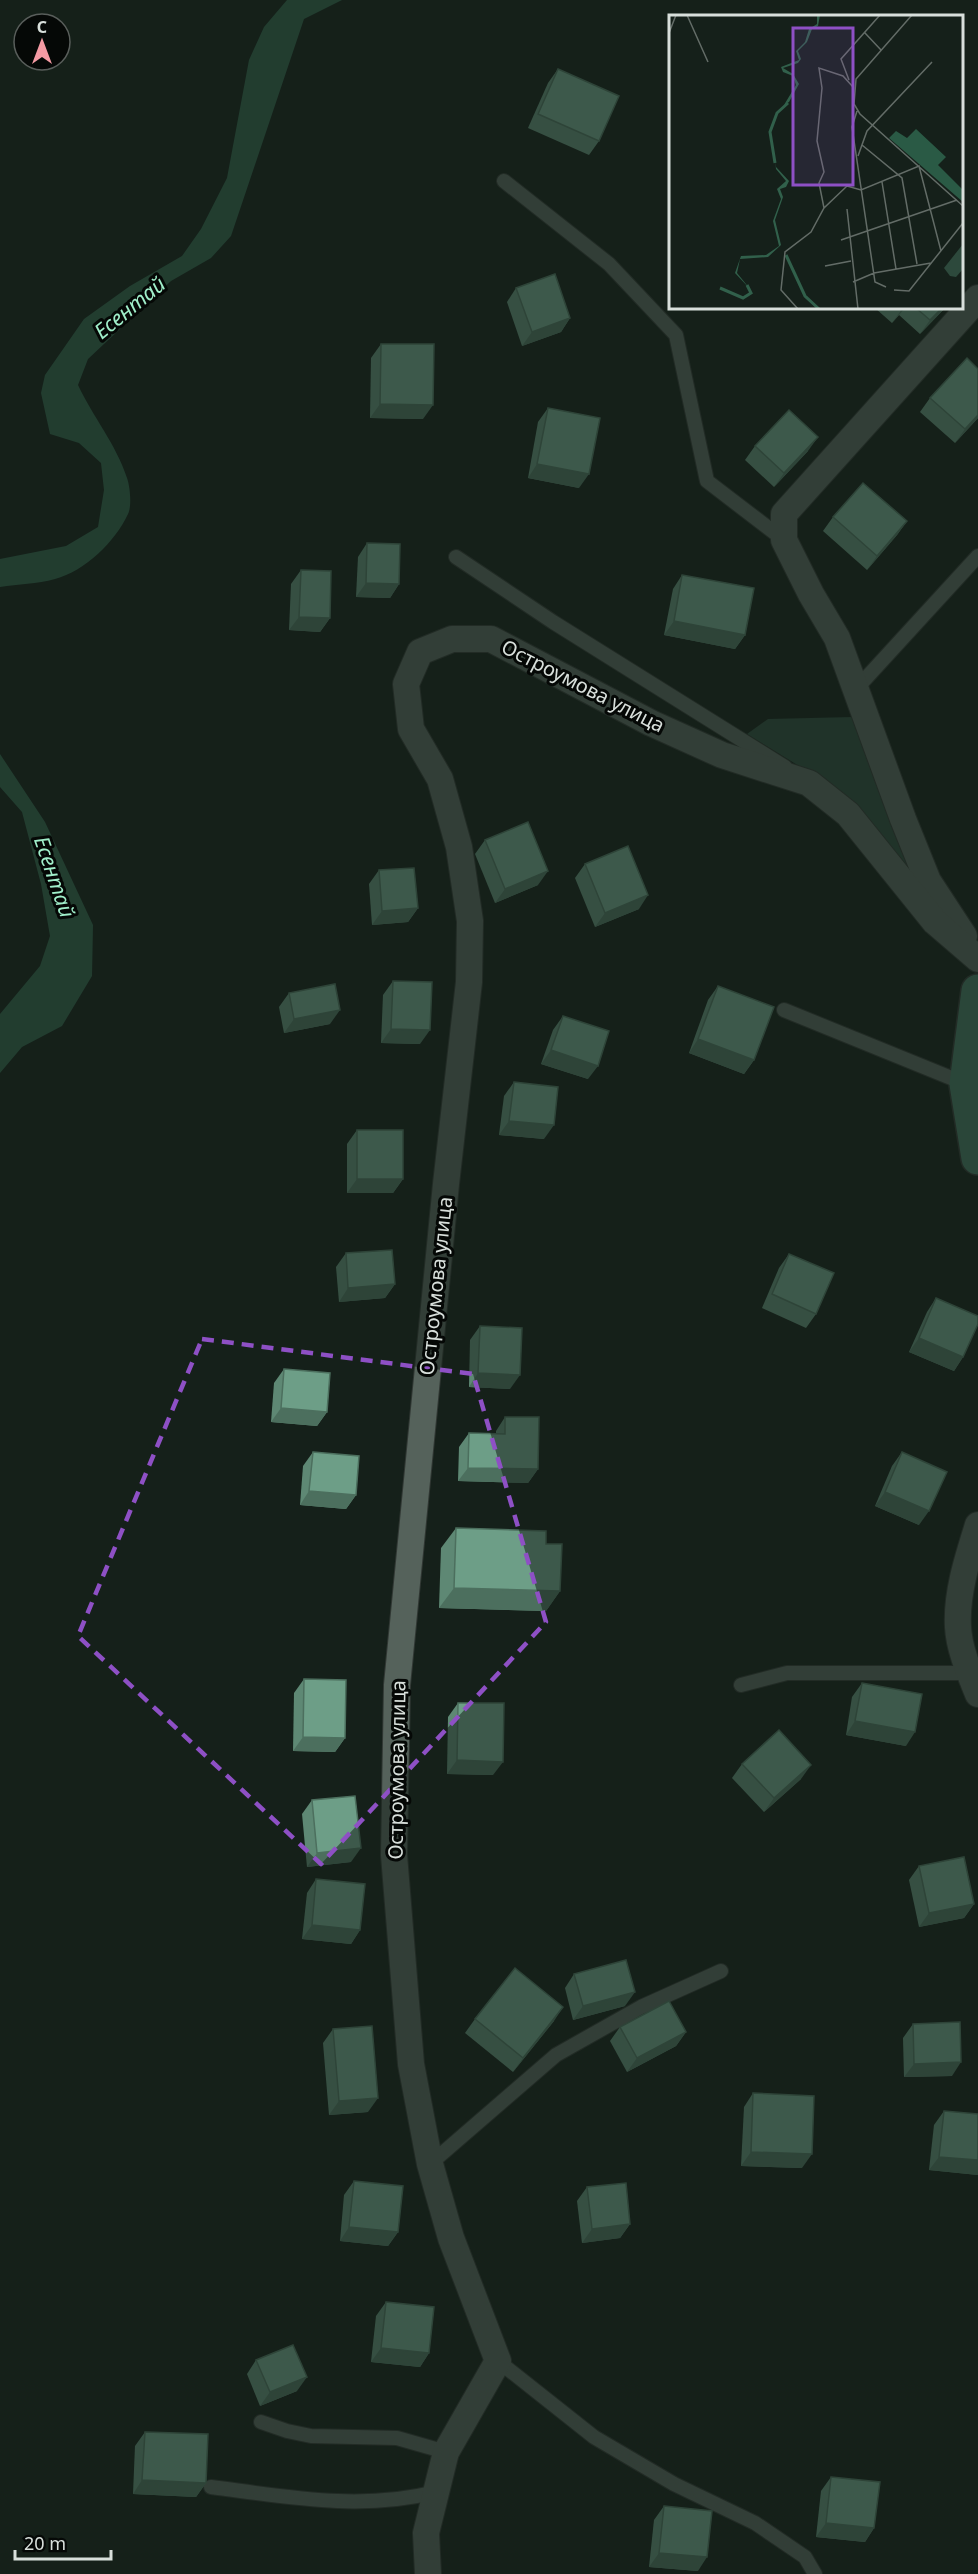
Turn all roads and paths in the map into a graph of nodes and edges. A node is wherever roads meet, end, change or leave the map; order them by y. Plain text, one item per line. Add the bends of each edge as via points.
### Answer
1 (504, 181) dead end
2 (978, 298) edge
3 (784, 540) junction
4 (978, 556) edge
5 (456, 557) dead end
6 (857, 688) junction
7 (809, 783) junction
8 (978, 957) edge
9 (978, 991) edge
10 (784, 1010) dead end
11 (966, 1084) junction
12 (978, 1158) edge
13 (978, 1525) edge
14 (974, 1684) edge
15 (741, 1685) dead end
16 (720, 1971) dead end
17 (430, 2164) junction
18 (498, 2361) junction
19 (261, 2422) dead end
20 (446, 2452) junction
21 (212, 2487) dead end
22 (436, 2492) junction
23 (428, 2574) edge
24 (815, 2574) edge

1 - 3 lane via 609,264 676,335 707,481
2 - 3 street via 784,514
3 - 6 street, Остроумова улица via 837,638
4 - 6 lane
5 - 7 lane
6 - 8 street, Остроумова улица via 928,881
7 - 8 street, Остроумова улица via 848,814 934,922
7 - 17 street, Остроумова улица via 722,755 651,723 490,639 452,639 420,652 406,684 411,729 440,778 459,847 470,921 469,982 397,1685 394,1855 411,2064
9 - 11 street
10 - 11 lane
11 - 12 street
13 - 14 street via 961,1593 958,1627
14 - 15 lane via 787,1673
16 - 17 lane via 641,2007 556,2055
17 - 18 street, Остроумова улица via 451,2238
18 - 20 street
18 - 24 lane via 594,2437 674,2484 755,2523 805,2557
19 - 20 lane via 311,2436 397,2438
20 - 22 street
21 - 22 lane via 342,2503 404,2500
22 - 23 street via 426,2534

